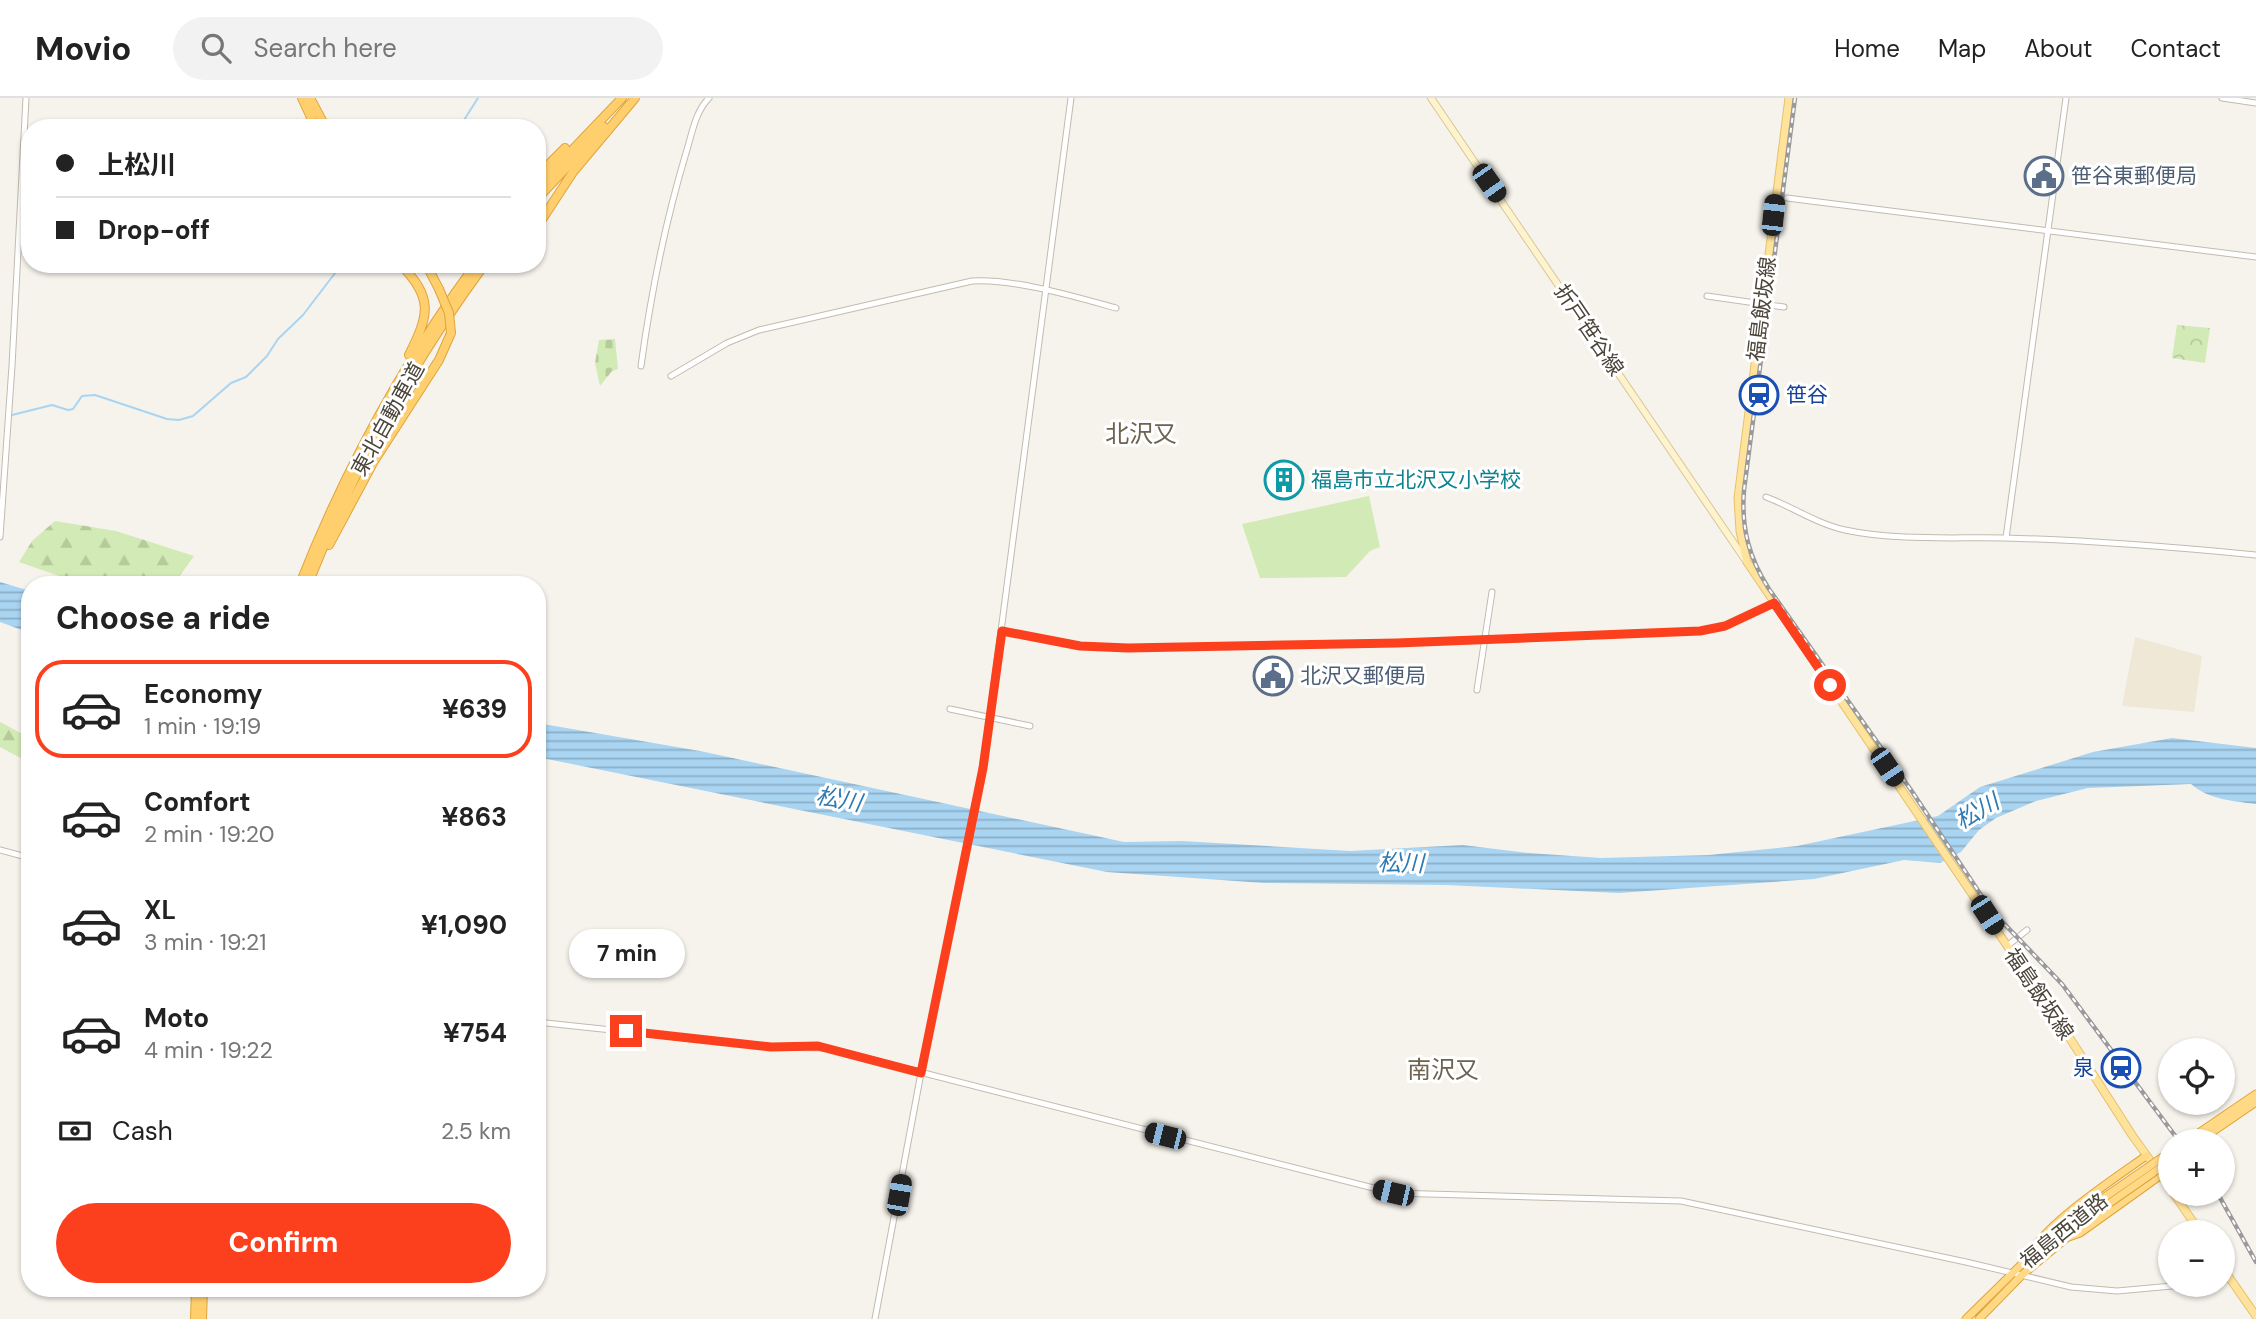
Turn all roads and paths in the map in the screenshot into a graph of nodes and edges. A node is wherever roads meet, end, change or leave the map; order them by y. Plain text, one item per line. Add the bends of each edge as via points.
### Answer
1 (26, 98) edge
2 (620, 98) edge
3 (634, 98) edge
4 (709, 98) edge
5 (1071, 98) edge
6 (1431, 98) edge
7 (1789, 98) edge
8 (2066, 98) edge
9 (2222, 98) edge
10 (307, 100) edge
11 (2256, 103) edge
12 (25, 119) edge
13 (312, 119) edge
14 (319, 119) edge
15 (581, 145) junction
16 (564, 164) junction
17 (546, 172) edge
18 (546, 179) edge
19 (546, 187) edge
20 (21, 198) edge
21 (1787, 198) dead end
22 (546, 206) edge
23 (2047, 230) junction
24 (2256, 257) edge
25 (408, 273) edge
26 (431, 273) edge
27 (469, 273) edge
28 (479, 273) edge
29 (1046, 291) junction
30 (1707, 296) dead end
31 (1763, 304) junction
32 (1784, 307) dead end
33 (1116, 308) dead end
34 (641, 366) dead end
35 (671, 376) dead end
36 (375, 427) junction
37 (362, 455) junction
38 (1766, 497) dead end
39 (0, 537) edge
40 (2006, 538) junction
41 (2256, 555) edge
42 (1747, 562) junction
43 (304, 576) edge
44 (312, 576) edge
45 (313, 576) edge
46 (1492, 592) dead end
47 (1774, 603) junction
48 (1002, 631) junction
49 (1483, 640) junction
50 (1477, 690) dead end
51 (950, 709) dead end
52 (991, 718) junction
53 (1030, 726) dead end
54 (0, 850) edge
55 (21, 856) edge
56 (2027, 930) dead end
57 (2007, 946) junction
58 (546, 1023) dead end
59 (921, 1073) junction
60 (2256, 1094) edge
61 (2256, 1102) edge
62 (2205, 1129) edge
63 (2217, 1129) edge
64 (2146, 1156) junction
65 (2158, 1161) edge
66 (2158, 1168) edge
67 (2158, 1171) edge
68 (2158, 1177) edge
69 (2101, 1204) junction
70 (2064, 1238) junction
71 (2028, 1258) junction
72 (2012, 1273) junction
73 (2022, 1275) junction
74 (2158, 1287) edge
75 (2235, 1291) edge
76 (195, 1297) edge
77 (203, 1297) edge
78 (2256, 1316) edge
79 (195, 1319) edge
80 (202, 1319) edge
81 (875, 1319) edge
82 (1966, 1319) edge
83 (1979, 1319) edge

1 - 12 street
2 - 15 highway
3 - 15 highway
4 - 34 street via 697,116 678,179 650,296
5 - 29 street
6 - 42 main road, 折戸笹谷線
7 - 31 main road, 福島飯坂線
8 - 23 street
9 - 11 street
10 - 13 highway
10 - 14 highway
15 - 16 highway
15 - 16 highway
16 - 17 highway
16 - 18 highway
16 - 19 highway
16 - 22 highway
20 - 39 street
21 - 23 street
23 - 24 street
23 - 40 street
25 - 36 highway via 421,288 425,317
26 - 45 highway, bridge via 449,313 451,333 439,360 374,461
27 - 36 highway, 東北自動車道 via 436,320
28 - 36 highway, 東北自動車道
29 - 33 street
29 - 35 street via 972,281 839,310 747,334
29 - 48 street
30 - 31 street
31 - 32 street
31 - 42 main road, 福島飯坂線 via 1738,498
36 - 37 highway, 東北自動車道
37 - 43 highway, 東北自動車道
37 - 44 highway, 東北自動車道
38 - 40 street via 1843,530 1912,537
40 - 41 street
42 - 47 main road, 福島飯坂線
46 - 49 street
47 - 49 street via 1725,626 1700,631
47 - 57 main road, 福島飯坂線
48 - 49 street via 1080,646 1128,648
48 - 52 street
49 - 50 street
51 - 52 street
52 - 53 street
52 - 59 street
54 - 55 street
56 - 57 street
57 - 64 main road, 福島飯坂線
58 - 59 street via 771,1047 818,1046
59 - 72 street via 1393,1193 1681,1201
59 - 81 street
60 - 62 highway
61 - 63 highway
64 - 67 main road, 福島飯坂線
64 - 71 highway via 2038,1240
65 - 69 highway, 福島西道路, bridge
66 - 69 highway, 福島西道路, bridge
68 - 70 highway via 2080,1233
69 - 70 highway, 福島西道路
69 - 71 highway, 福島西道路
70 - 73 highway, 福島西道路
71 - 72 highway, 福島西道路
72 - 73 street
72 - 82 highway, 福島西道路
73 - 74 street via 2101,1291
73 - 83 highway, 福島西道路
75 - 78 main road
76 - 79 highway
77 - 80 highway

